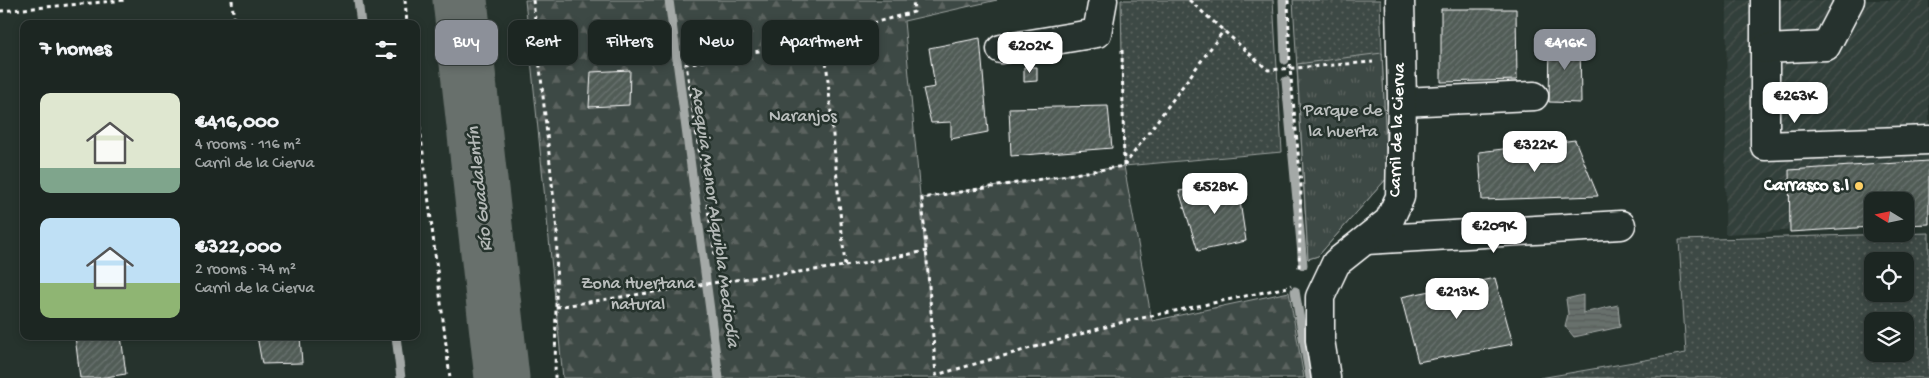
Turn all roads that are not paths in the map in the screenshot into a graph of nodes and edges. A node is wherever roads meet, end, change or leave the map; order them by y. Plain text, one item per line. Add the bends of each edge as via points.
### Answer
1 (1103, 0) edge
2 (1400, 0) edge
3 (1765, 0) edge
4 (1850, 0) edge
5 (1001, 49) dead end
6 (1765, 49) junction
7 (1534, 96) dead end
8 (1402, 102) junction
9 (1929, 140) edge
10 (1621, 226) dead end
11 (1366, 240) junction
12 (1326, 378) edge

1 - 5 street via 1097,33
2 - 8 street, Carril de la Cierva
3 - 6 street
4 - 6 street via 1826,46
6 - 9 street via 1764,146
7 - 8 street
8 - 11 street, Carril de la Cierva via 1400,197 1389,222
10 - 11 street
11 - 12 street, Carril de la Cierva via 1336,263 1320,298 1320,340

